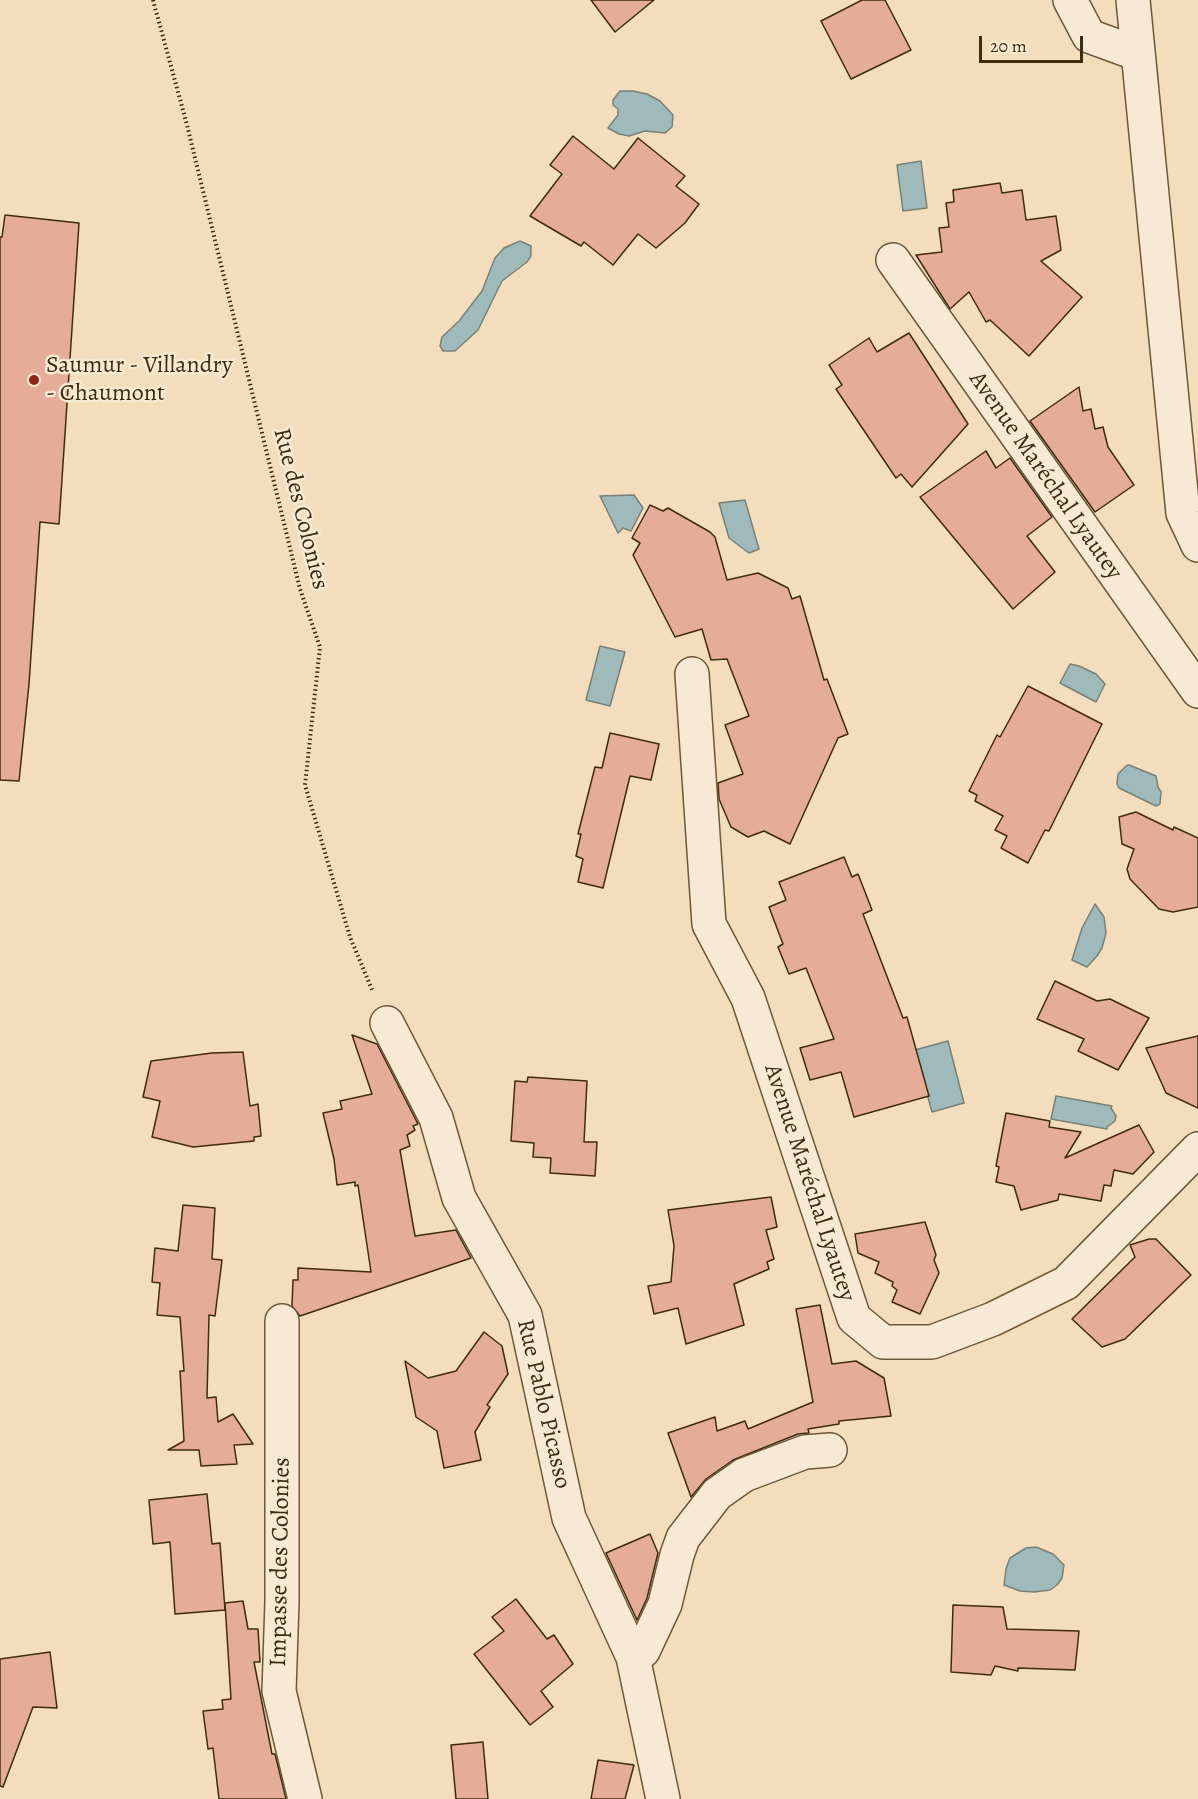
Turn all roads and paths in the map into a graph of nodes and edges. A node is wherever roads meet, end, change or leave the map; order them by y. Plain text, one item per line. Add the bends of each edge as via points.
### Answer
1 (153, 0) edge
2 (1070, 0) edge
3 (1133, 0) edge
4 (1138, 54) junction
5 (893, 260) dead end
6 (1198, 545) edge
7 (692, 674) dead end
8 (1198, 691) edge
9 (387, 1023) joint
10 (1198, 1149) edge
11 (282, 1321) dead end
12 (830, 1450) dead end
13 (633, 1657) junction
14 (305, 1799) edge
15 (663, 1799) edge

1 - 9 path, Rue des Colonies via 300,589 320,647 305,785 350,937
2 - 4 street via 1089,36
3 - 4 street
4 - 6 street via 1183,513
5 - 8 street, Avenue Maréchal Lyautey
7 - 10 street, Avenue Maréchal Lyautey via 709,924 748,998 854,1318 883,1342 932,1342 993,1319 1066,1283
9 - 13 street, Rue Pablo Picasso via 436,1118 459,1198 525,1315 569,1518
11 - 14 street, Impasse des Colonies via 279,1691
12 - 13 street via 805,1452 744,1475 717,1494 683,1538 665,1604 643,1651
13 - 15 street, Rue Pablo Picasso

